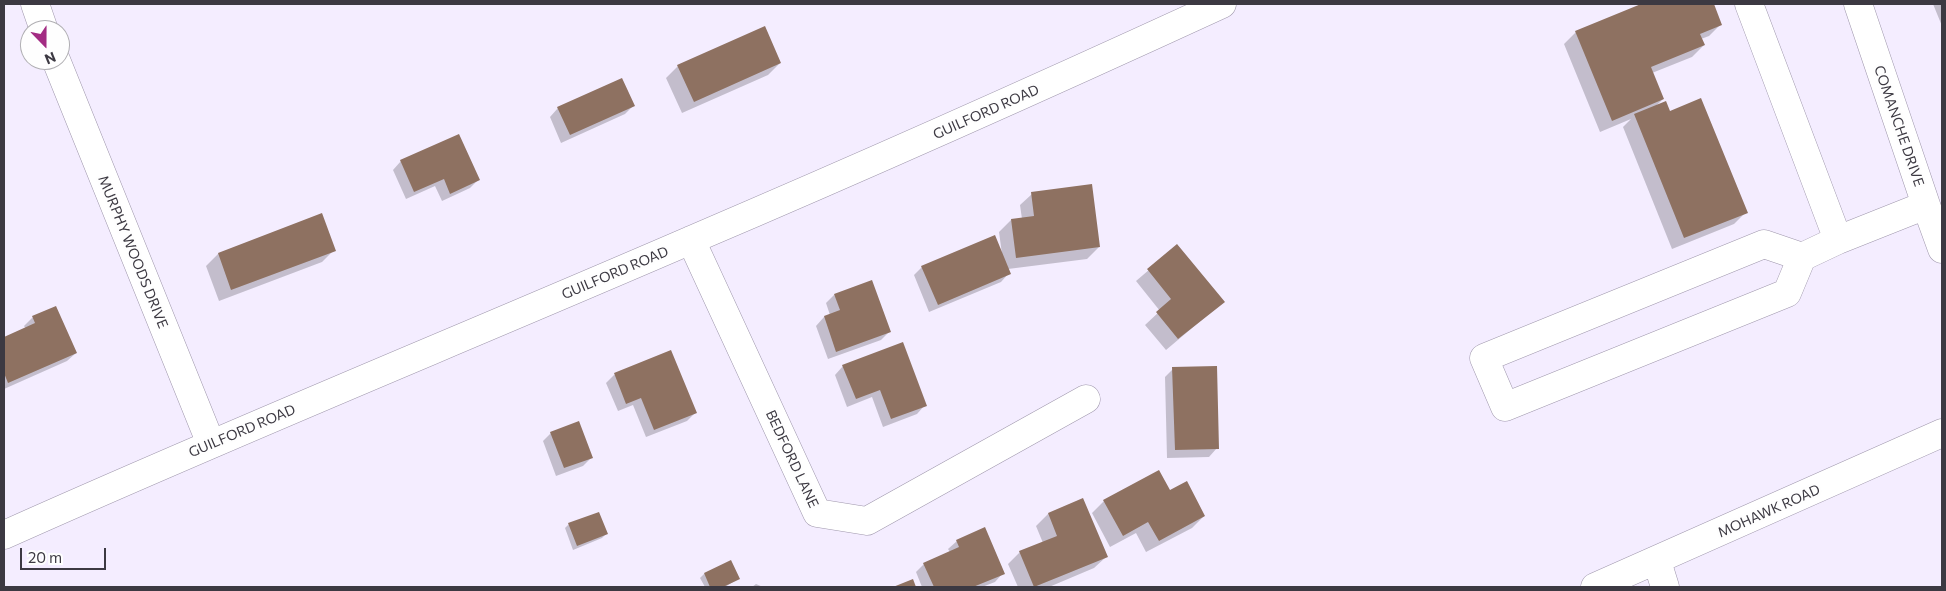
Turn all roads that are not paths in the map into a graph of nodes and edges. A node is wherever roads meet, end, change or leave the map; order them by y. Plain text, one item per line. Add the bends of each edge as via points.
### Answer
1 (35, 4) edge
2 (1222, 4) edge
3 (1749, 4) edge
4 (1858, 4) edge
5 (41, 20) edge
6 (60, 70) edge
7 (1926, 205) junction
8 (691, 240) junction
9 (1838, 240) junction
10 (1942, 248) edge
11 (1802, 257) junction
12 (1086, 399) dead end
13 (1942, 433) edge
14 (211, 444) junction
15 (4, 535) edge
16 (1657, 561) junction
17 (1595, 587) edge
18 (1665, 587) edge

1 - 5 street
2 - 8 street, GUILFORD ROAD via 1044,86
3 - 9 street
4 - 7 street, COMANCHE DRIVE
6 - 14 street, MURPHY WOODS DRIVE
7 - 9 street
7 - 10 street, COMANCHE DRIVE
8 - 12 street, BEDFORD LANE via 817,513 867,521
8 - 14 street, GUILFORD ROAD
9 - 11 street
11 - 11 street via 1764,244 1484,358 1505,407 1787,293
13 - 16 street, MOHAWK ROAD
14 - 15 street, GUILFORD ROAD
16 - 17 street, MOHAWK ROAD
16 - 18 street

